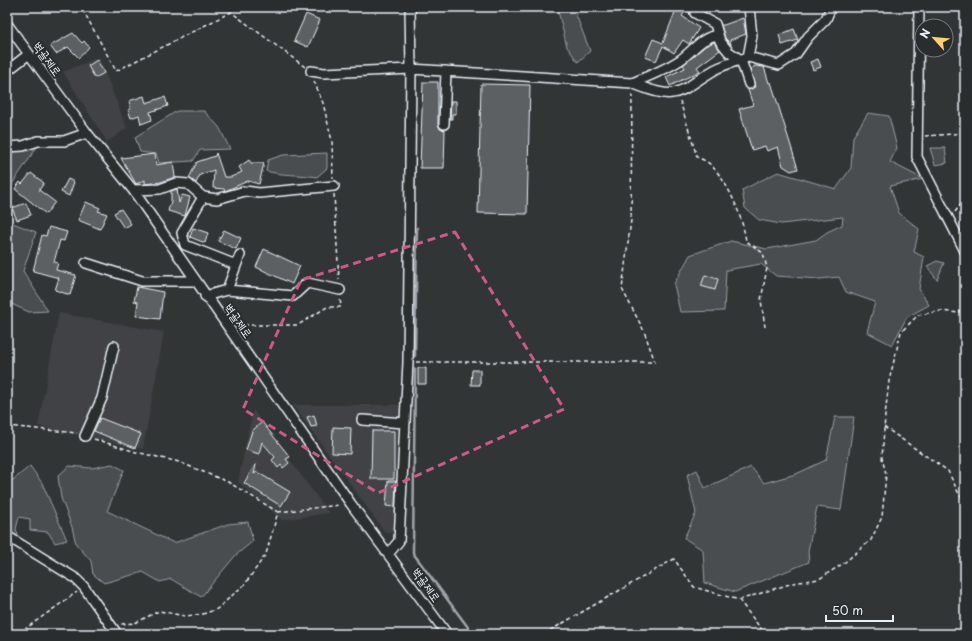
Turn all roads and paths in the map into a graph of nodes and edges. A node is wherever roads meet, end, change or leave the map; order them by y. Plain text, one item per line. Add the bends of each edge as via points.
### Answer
1 (76, 7) edge
2 (410, 7) edge
3 (749, 7) edge
4 (831, 7) edge
5 (919, 7) edge
6 (696, 13) dead end
7 (7, 24) edge
8 (718, 34) junction
9 (29, 54) junction
10 (744, 59) junction
11 (411, 69) junction
12 (7, 71) edge
13 (311, 71) junction
14 (446, 71) junction
15 (632, 83) junction
16 (749, 84) dead end
17 (678, 93) junction
18 (444, 124) dead end
19 (87, 133) junction
20 (965, 133) edge
21 (918, 136) junction
22 (7, 147) edge
23 (334, 186) junction
24 (133, 190) junction
25 (203, 197) junction
26 (965, 199) edge
27 (948, 219) junction
28 (965, 251) edge
29 (240, 255) dead end
30 (86, 263) dead end
31 (236, 265) junction
32 (195, 281) junction
33 (226, 290) junction
34 (340, 290) junction
35 (205, 296) junction
36 (965, 309) edge
37 (225, 325) junction
38 (765, 327) dead end
39 (114, 346) dead end
40 (408, 362) junction
41 (362, 420) dead end
42 (405, 423) junction
43 (7, 426) edge
44 (884, 427) junction
45 (85, 436) junction
46 (965, 502) edge
47 (350, 504) junction
48 (278, 512) junction
49 (7, 536) edge
50 (389, 553) junction
51 (84, 587) junction
52 (739, 600) junction
53 (112, 625) junction
54 (18, 634) edge
55 (117, 634) edge
56 (447, 634) edge
57 (544, 634) edge
58 (765, 634) edge

1 - 13 path via 84,12 116,72 231,12
2 - 11 street
3 - 10 street via 752,36
4 - 10 street via 826,19 796,54 779,64
5 - 21 street
6 - 8 street via 715,24
7 - 9 street, 벽골제로
8 - 10 street via 729,52
8 - 15 street via 708,36 681,59 659,72
9 - 12 street
9 - 19 street, 벽골제로
10 - 16 street
10 - 17 street via 717,69
11 - 13 street via 324,73
11 - 14 street
11 - 40 street
13 - 23 path via 323,103 332,141
14 - 15 street
14 - 18 street
15 - 17 street via 664,94
15 - 40 path via 631,220 622,289 644,331 655,362
17 - 38 path via 697,157 710,164 728,190 744,229 746,241 763,253 767,268 761,300
19 - 22 street via 64,141 38,141 23,146
19 - 24 street, 벽골제로
20 - 21 path
21 - 27 street via 917,157
23 - 25 street via 259,193 245,191 217,199
23 - 34 path
24 - 25 street via 160,190 176,183 188,184
24 - 32 street, 벽골제로
25 - 31 street via 182,233 186,245
26 - 27 path
27 - 28 street
29 - 31 street
30 - 32 street via 142,281
31 - 33 street
32 - 35 street, 벽골제로
33 - 34 street via 294,296 307,282
33 - 35 street
34 - 37 path via 341,307 327,307 298,325
35 - 37 street, 벽골제로
36 - 44 path via 958,313 941,311 918,315 901,332 889,381
37 - 47 street, 벽골제로
39 - 45 street via 102,398
40 - 42 street
41 - 42 street
42 - 50 street via 400,541
43 - 45 path
44 - 46 path via 948,470
44 - 52 path via 882,458 886,474 882,517 871,540 844,563 819,578 792,583
45 - 48 path via 179,462 228,482
47 - 48 path
47 - 50 street, 벽골제로
48 - 53 path via 266,554 244,584 217,609 185,616 159,611 135,623
49 - 51 street via 75,578
50 - 56 street, 벽골제로
51 - 53 street
51 - 54 path
52 - 57 path via 694,587 674,559
52 - 58 path
53 - 55 street

